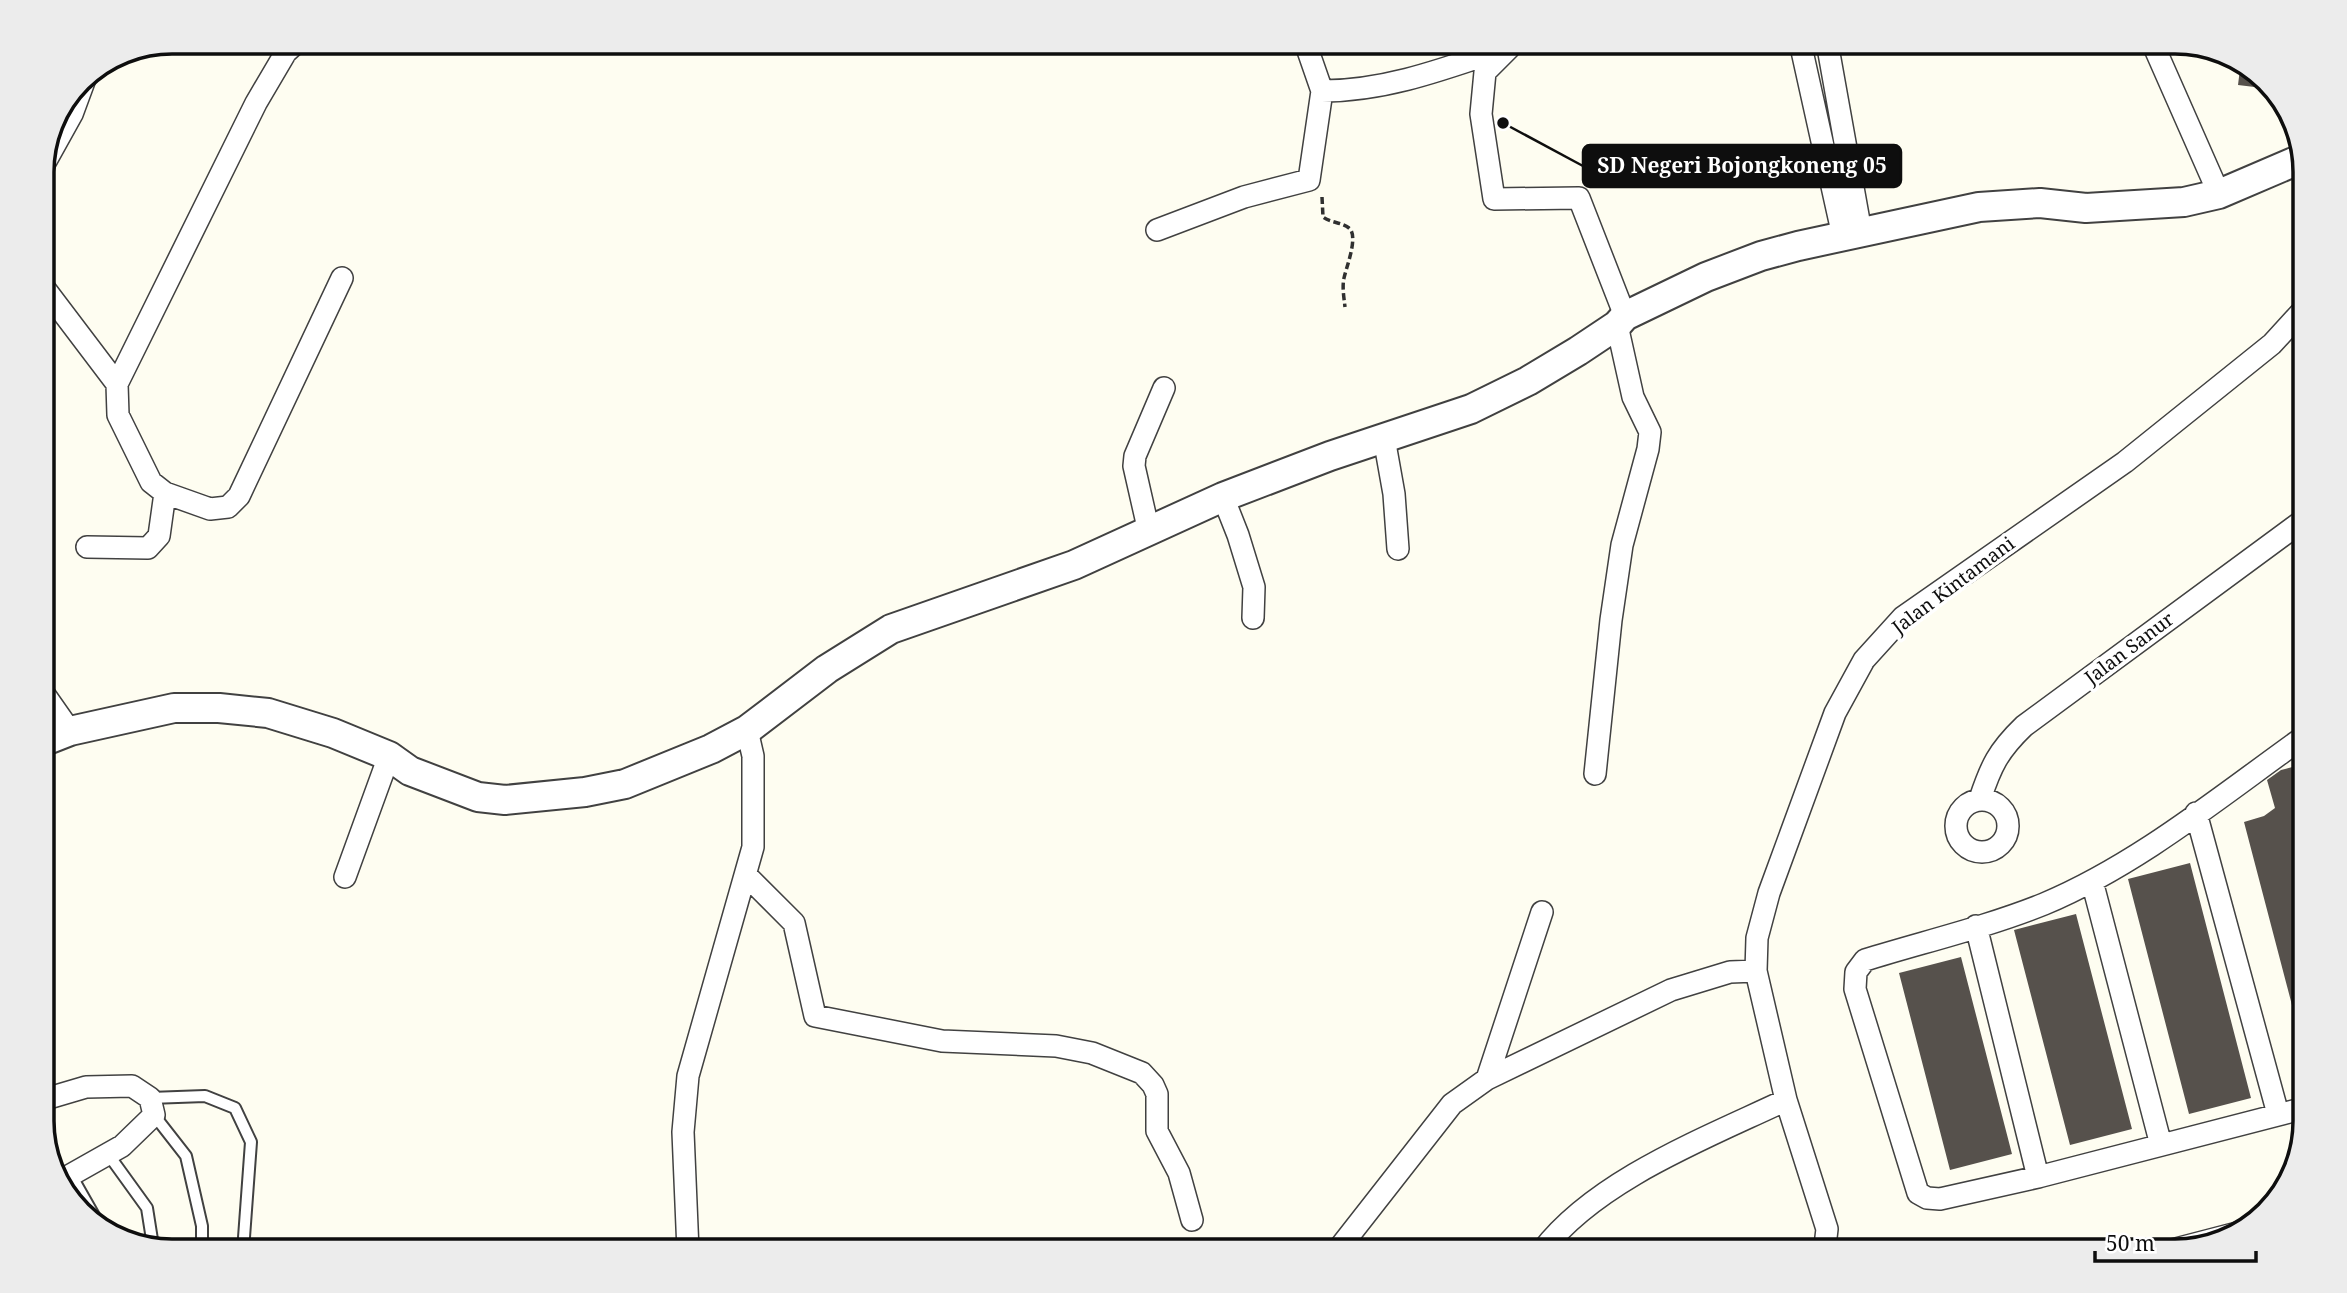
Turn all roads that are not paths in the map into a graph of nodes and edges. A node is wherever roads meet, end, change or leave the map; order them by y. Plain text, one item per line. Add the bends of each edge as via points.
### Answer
1 (285, 54) edge
2 (1309, 54) edge
3 (1484, 54) edge
4 (1500, 54) edge
5 (1803, 54) edge
6 (1829, 54) edge
7 (2157, 54) edge
8 (1322, 91) junction
9 (74, 108) edge
10 (61, 134) edge
11 (2292, 163) edge
12 (2219, 194) junction
13 (1157, 230) dead end
14 (1852, 234) junction
15 (342, 278) dead end
16 (55, 302) edge
17 (1621, 320) junction
18 (2292, 322) edge
19 (117, 384) junction
20 (1164, 388) dead end
21 (1384, 438) junction
22 (165, 493) junction
23 (1223, 497) junction
24 (2292, 528) edge
25 (1149, 532) junction
26 (87, 547) dead end
27 (1398, 549) dead end
28 (1253, 618) dead end
29 (55, 710) edge
30 (747, 730) junction
31 (70, 732) junction
32 (55, 737) edge
33 (2293, 745) edge
34 (389, 756) junction
35 (1595, 774) dead end
36 (1980, 799) dead end
37 (2196, 813) junction
38 (746, 875) junction
39 (345, 877) dead end
40 (2092, 881) junction
41 (1542, 912) dead end
42 (1976, 926) junction
43 (1756, 971) junction
44 (1487, 1079) junction
45 (55, 1096) edge
46 (1786, 1100) junction
47 (152, 1107) junction
48 (2293, 1111) edge
49 (2278, 1115) junction
50 (2161, 1145) junction
51 (108, 1154) junction
52 (68, 1176) edge
53 (2038, 1177) junction
54 (1192, 1220) dead end
55 (152, 1237) edge
56 (202, 1239) edge
57 (244, 1239) edge
58 (687, 1239) edge
59 (1346, 1239) edge
60 (1551, 1239) edge
61 (1826, 1239) edge

1 - 19 street
2 - 8 street
3 - 8 street via 1419,78 1349,91
4 - 17 street via 1485,72 1481,114 1494,199 1578,198
5 - 14 street
6 - 14 street
7 - 12 street
8 - 13 street via 1309,180 1244,197
9 - 10 street
11 - 12 street
12 - 14 street via 2183,202 2086,208 2005,204
14 - 17 street via 1762,256 1706,277
15 - 22 street via 239,495 228,507 210,509
16 - 19 street
17 - 21 street via 1504,394
17 - 35 street via 1633,397 1650,432 1622,545
18 - 43 street, Jalan Kintamani via 2272,344 2124,462 1903,617 1864,660 1835,713 1769,893 1757,938
19 - 22 street via 118,415 151,482
20 - 25 street via 1135,456
21 - 23 street
21 - 27 street
22 - 26 street via 159,536 148,548
23 - 25 street
23 - 28 street via 1254,587
24 - 36 street, Jalan Sanur via 2024,726 1991,766
25 - 30 street via 1074,565 891,629 827,669
29 - 31 street
30 - 34 street via 625,783 505,800 478,797 441,784
30 - 38 street via 753,756 755,826
31 - 32 street
31 - 34 street via 174,708 219,708 294,720
33 - 37 street
34 - 39 street
37 - 40 street
37 - 49 street
38 - 54 street via 794,923 815,1016 942,1041 1056,1045 1142,1073 1157,1094 1157,1131 1179,1173
38 - 58 street via 688,1076 683,1132
40 - 42 street via 2044,904
40 - 50 street
41 - 44 street
42 - 53 street
42 - 53 street via 1865,960 1856,972 1855,989 1918,1193 1940,1199
43 - 44 street via 1730,972 1671,990
43 - 46 street, Jalan Kintamani
44 - 59 street via 1452,1104
45 - 47 street via 86,1087 132,1086
46 - 60 street via 1674,1153 1590,1202
46 - 61 street, Jalan Kintamani via 1827,1229
47 - 51 street via 122,1146
47 - 56 lane via 186,1156
47 - 57 lane via 205,1096 235,1108 251,1142
48 - 49 street
49 - 50 street
50 - 53 street
51 - 52 street
51 - 55 lane via 147,1208

